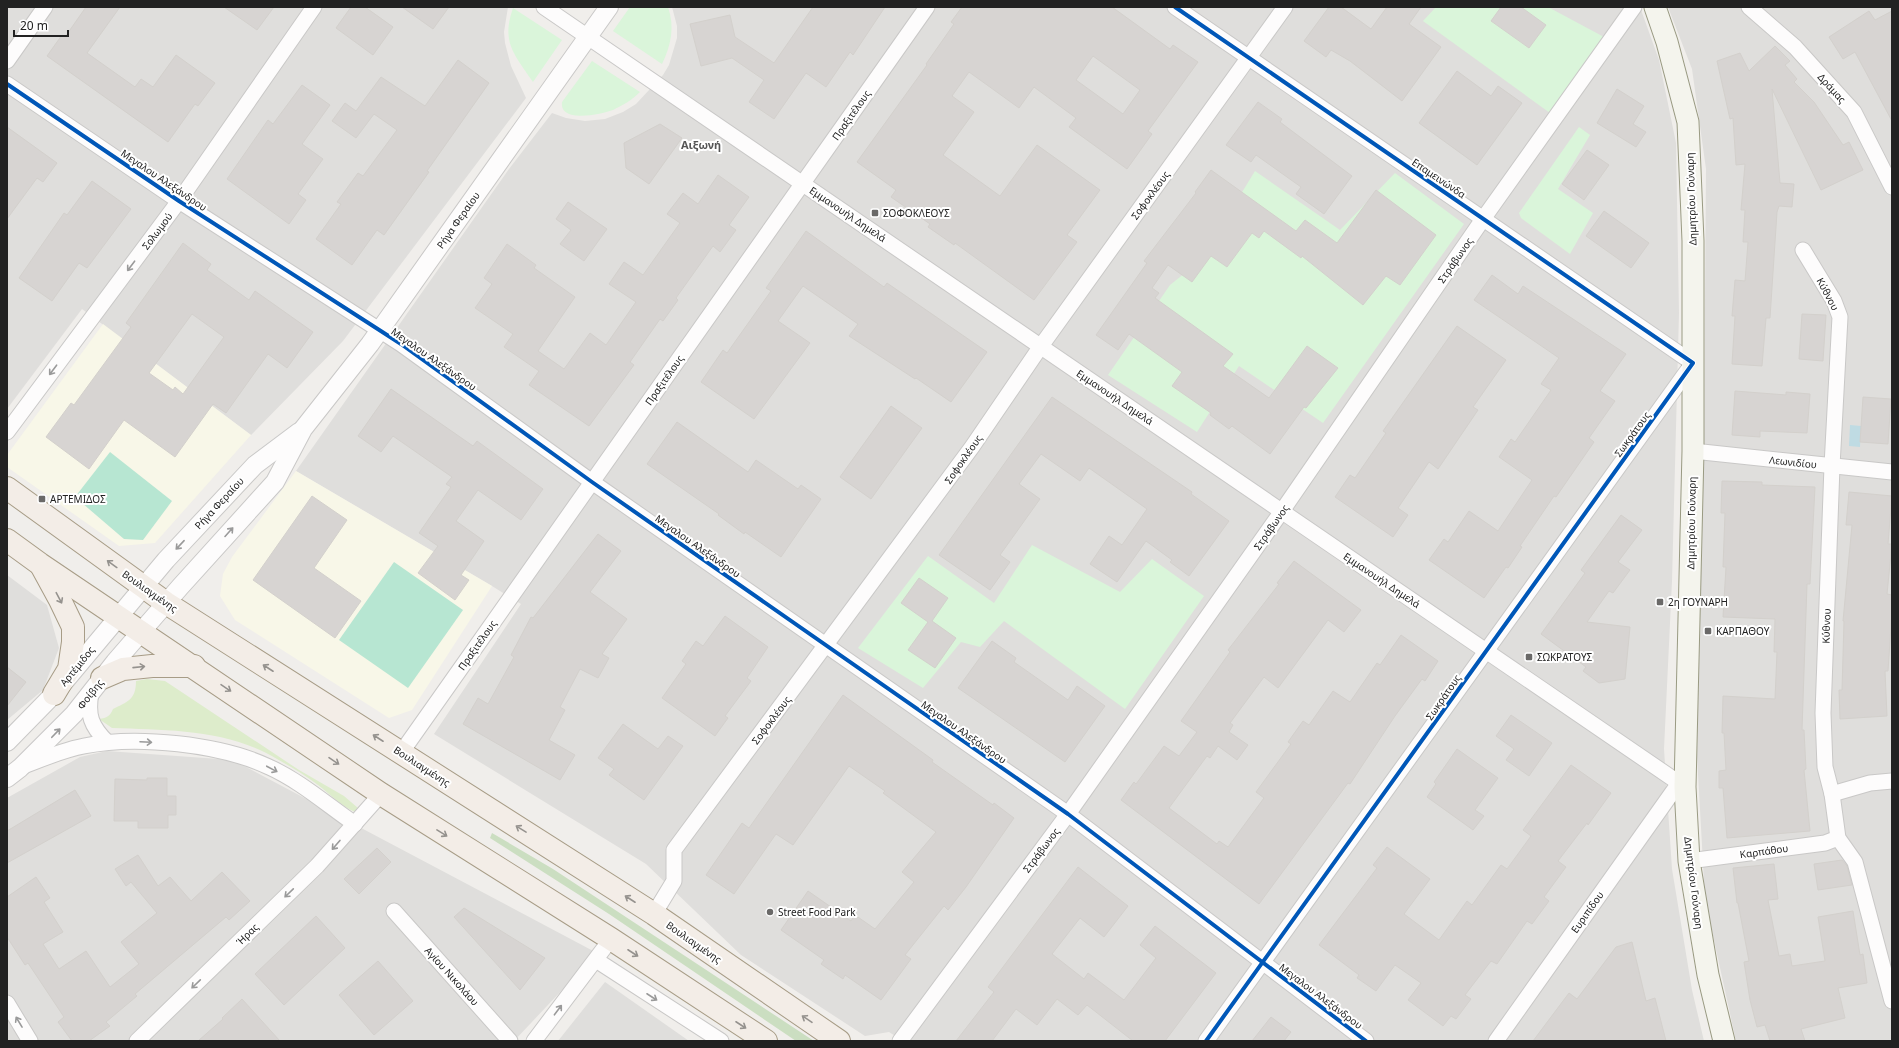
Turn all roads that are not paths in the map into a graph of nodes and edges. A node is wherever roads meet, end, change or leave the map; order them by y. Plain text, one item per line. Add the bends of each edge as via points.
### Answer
1 (45, 7) edge
2 (314, 7) edge
3 (544, 7) edge
4 (609, 7) edge
5 (927, 7) edge
6 (1175, 7) edge
7 (1285, 7) edge
8 (1634, 7) edge
9 (1655, 7) edge
10 (1750, 7) edge
11 (589, 36) junction
12 (1249, 58) junction
13 (7, 61) edge
14 (7, 84) edge
15 (803, 183) junction
16 (1892, 187) edge
17 (179, 201) junction
18 (1483, 219) junction
19 (1803, 250) dead end
20 (380, 330) junction
21 (1041, 346) junction
22 (1693, 363) junction
23 (303, 429) junction
24 (7, 432) edge
25 (1693, 451) junction
26 (1832, 466) junction
27 (1892, 472) edge
28 (592, 482) junction
29 (7, 488) edge
30 (1282, 511) junction
31 (7, 540) edge
32 (40, 564) junction
33 (143, 587) junction
34 (166, 603) junction
35 (118, 616) junction
36 (142, 631) junction
37 (827, 646) junction
38 (1486, 651) junction
39 (194, 666) junction
40 (97, 685) junction
41 (54, 694) junction
42 (7, 742) edge
43 (107, 742) junction
44 (401, 753) junction
45 (14, 773) edge
46 (1892, 781) edge
47 (1682, 785) junction
48 (381, 794) junction
49 (1832, 794) junction
50 (1068, 814) junction
51 (354, 824) junction
52 (1838, 838) junction
53 (1689, 861) junction
54 (394, 911) dead end
55 (654, 914) junction
56 (611, 939) junction
57 (596, 960) junction
58 (1264, 962) junction
59 (1892, 1001) edge
60 (7, 1002) edge
61 (30, 1041) edge
62 (137, 1041) edge
63 (510, 1041) edge
64 (534, 1041) edge
65 (721, 1041) edge
66 (766, 1041) edge
67 (839, 1041) edge
68 (900, 1041) edge
69 (1206, 1041) edge
70 (1366, 1041) edge
71 (1496, 1041) edge
72 (1724, 1041) edge

1 - 13 street
2 - 17 street, Σολωμού
3 - 11 street, Εμμανουήλ Δημελά
4 - 11 street, Ρήγα Φεραίου
5 - 15 street, Πραξιτέλους
6 - 12 street, Επαμεινώνδα
7 - 12 street, Σοφοκλέους
8 - 18 street, Στράβωνος
9 - 22 main road, Δημητρίου Γούναρη via 1688,122 1694,240
10 - 16 street, Δράμας via 1795,47 1854,112
11 - 15 street, Εμμανουήλ Δημελά
11 - 20 street, Ρήγα Φεραίου
12 - 18 street, Επαμεινώνδα
12 - 21 street, Σοφοκλέους
14 - 17 street, Μεγαλου Αλεξάνδρου
15 - 21 street, Εμμανουήλ Δημελά
15 - 28 street, Πραξιτέλους
17 - 20 street, Μεγαλου Αλεξάνδρου
17 -> 24 street, Σολωμού
18 - 22 street, Επαμεινώνδα
18 - 30 street, Στράβωνος
19 - 26 street, Κύθνου via 1834,301 1840,317
20 - 23 street, Ρήγα Φεραίου
20 - 28 street, Μεγαλου Αλεξάνδρου
21 - 30 street, Εμμανουήλ Δημελά
21 - 37 street, Σοφοκλέους via 972,447
22 - 25 main road, Δημητρίου Γούναρη
22 - 38 street, Σωκράτους
23 -> 33 street, Ρήγα Φεραίου via 255,465
34 -> 23 street, Ρήγα Φεραίου via 275,482
25 - 26 street, Λεωνιδίου
25 - 47 main road, Δημητρίου Γούναρη
26 - 27 street, Λεωνιδίου
26 - 49 street, Κύθνου via 1823,713 1825,767
28 - 37 street, Μεγαλου Αλεξάνδρου
28 - 44 street, Πραξιτέλους
33 -> 29 main road, Βουλιαγμένης
30 - 38 street, Εμμανουήλ Δημελά
30 - 50 street, Στράβωνος
31 - 32 main road
32 - 35 main road
32 -> 41 main road via 73,627 69,669
33 - 34 main road, Βουλιαγμένης
33 - 35 street, Αρτέμιδος
34 - 36 street, Φοίβης
44 -> 34 main road, Βουλιαγμένης
35 - 36 main road
35 - 41 street, Αρτέμιδος
36 - 39 main road
36 - 40 street, Φοίβης
37 - 50 street, Μεγαλου Αλεξάνδρου
37 - 55 street, Σοφοκλέους via 674,850 674,881
38 - 47 street, Εμμανουήλ Δημελά
38 - 58 street, Σωκράτους
40 -> 39 main road via 123,669
39 -> 48 main road
40 - 43 street via 89,706 91,720 97,732
45 -> 40 street, Φοίβης via 74,714
41 - 42 street, Αρτέμιδος
43 - 45 street via 62,751
43 -> 51 street via 174,744 221,750 247,758 270,767 296,782
55 -> 44 main road, Βουλιαγμένης
46 - 49 street via 1870,783
47 - 53 main road, Δημητρίου Γούναρη
47 - 71 street, Ευριπίδου
48 - 51 street, Ήρας
48 -> 56 main road
49 - 52 street, Κύθνου
50 - 58 street, Μεγαλου Αλεξάνδρου
50 - 68 street, Στράβωνος
51 -> 62 street, Ήρας via 317,866
52 - 53 street, Καρπάθου via 1825,843
52 - 59 street, Κύθνου via 1855,862
53 - 72 main road, Δημητρίου Γούναρη via 1708,975
54 - 63 street, Αγίου Νικολάου
67 -> 55 main road, Βουλιαγμένης
56 - 57 street
56 -> 66 main road
64 -> 57 street
57 -> 65 street
58 - 69 street, Σωκράτους
58 - 70 street, Μεγαλου Αλεξάνδρου
61 -> 60 street

